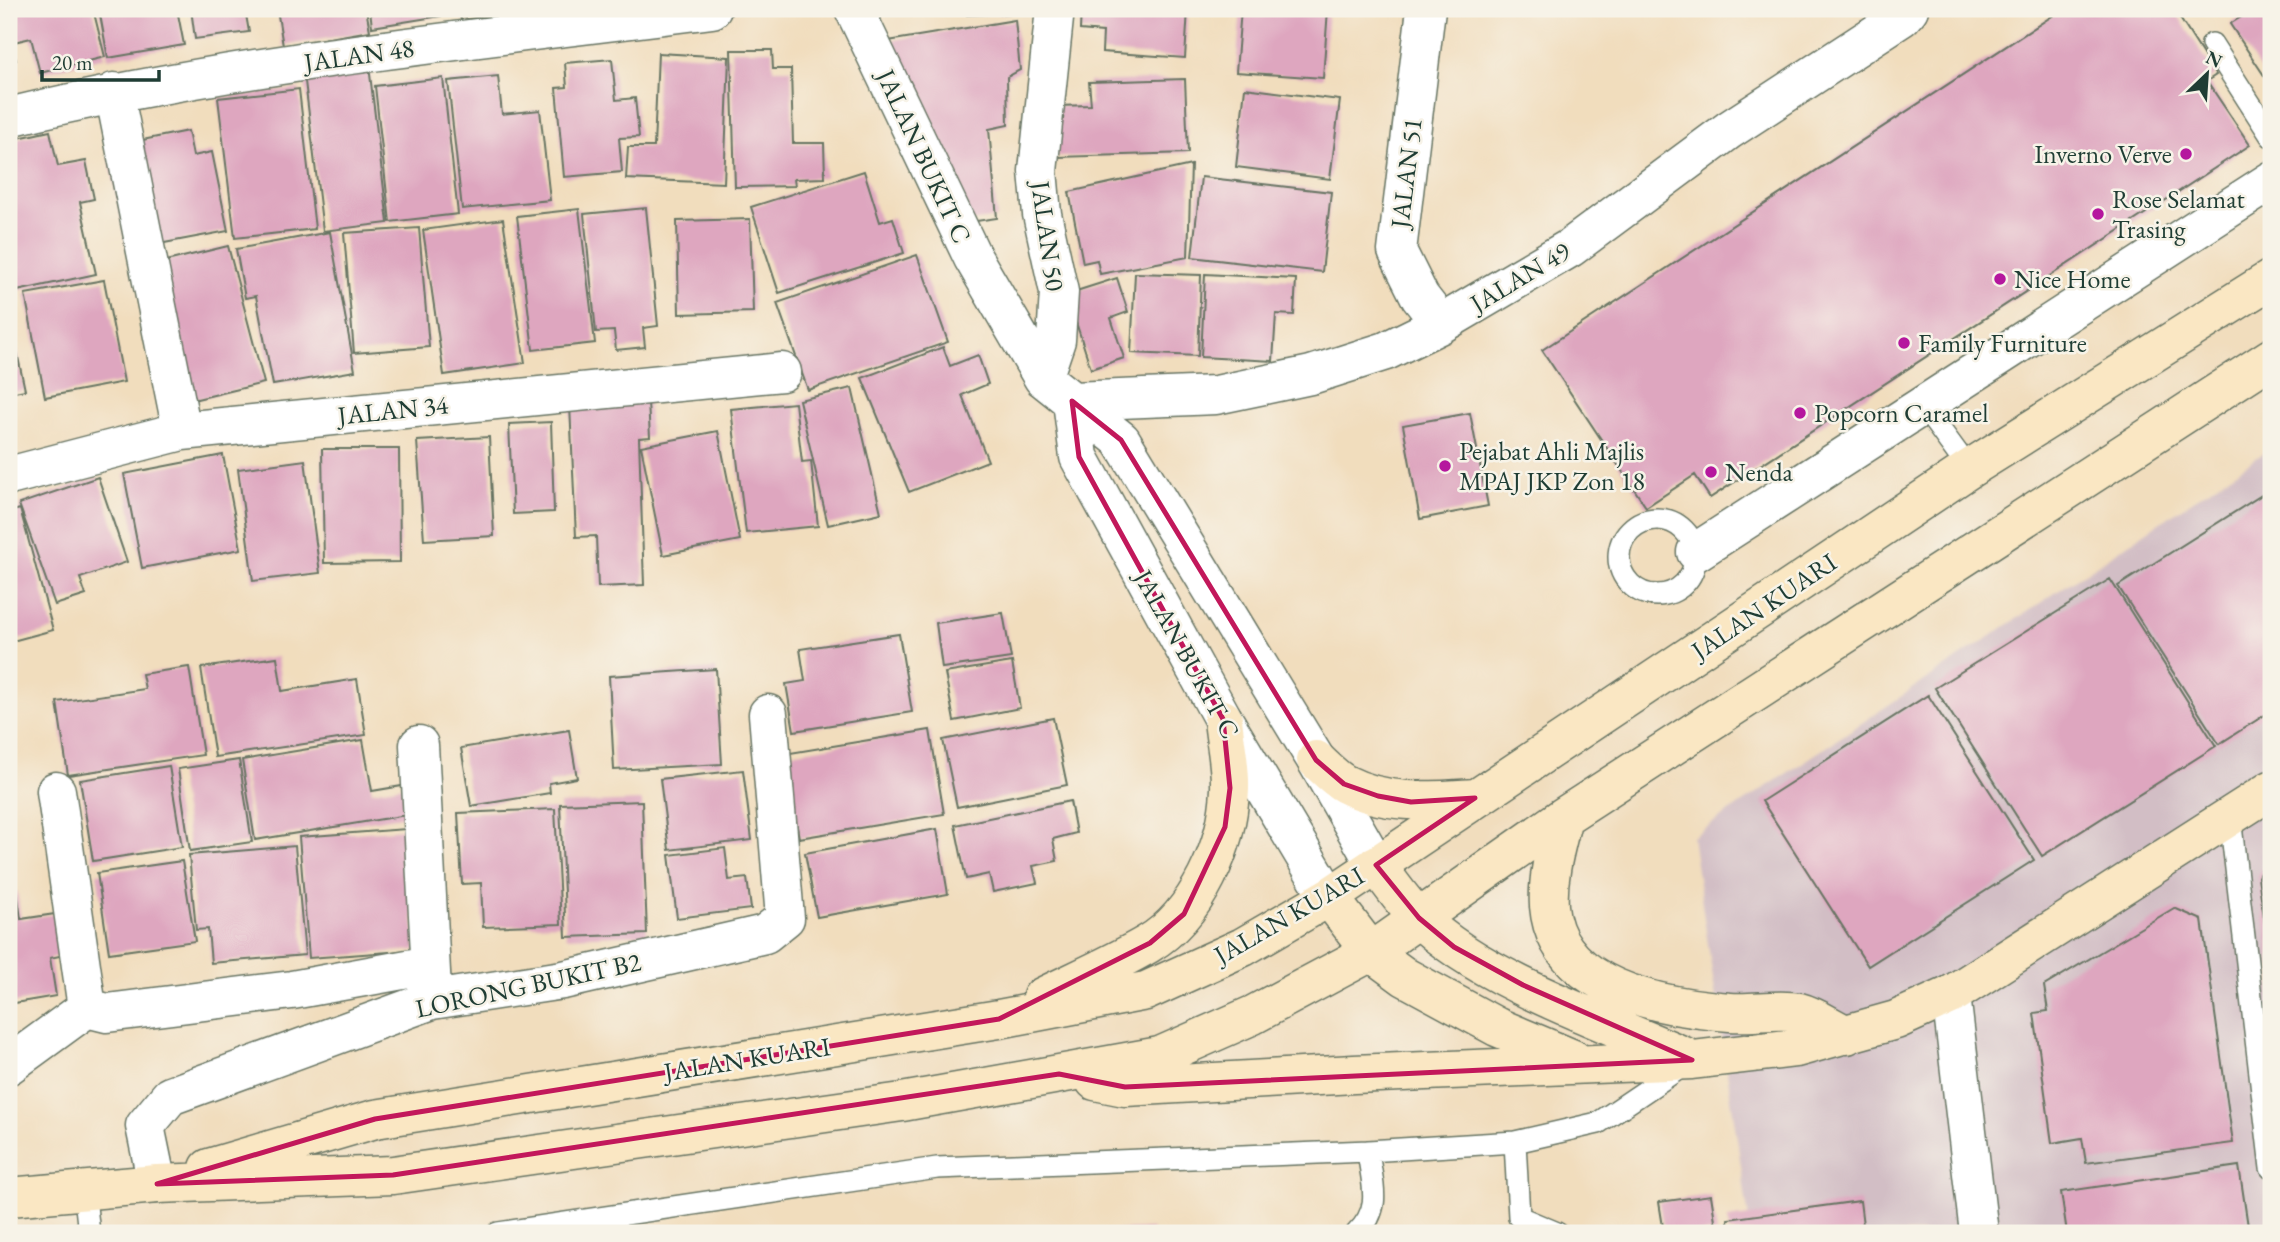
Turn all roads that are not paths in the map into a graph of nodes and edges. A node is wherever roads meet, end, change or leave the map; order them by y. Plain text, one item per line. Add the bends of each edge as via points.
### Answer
1 (712, 9) edge
2 (854, 9) edge
3 (1055, 9) edge
4 (1426, 9) edge
5 (1909, 12) edge
6 (2212, 44) dead end
7 (114, 92) junction
8 (9, 117) edge
9 (2271, 135) edge
10 (2271, 181) edge
11 (2271, 279) edge
12 (1441, 324) junction
13 (2271, 359) edge
14 (782, 372) dead end
15 (1043, 378) junction
16 (1072, 401) junction
17 (1923, 406) junction
18 (182, 431) junction
19 (1969, 469) junction
20 (9, 476) edge
21 (1696, 552) dead end
22 (768, 714) dead end
23 (1223, 719) junction
24 (419, 745) dead end
25 (1316, 760) junction
26 (2271, 790) edge
27 (56, 791) dead end
28 (1475, 798) junction
29 (1563, 817) junction
30 (2230, 817) junction
31 (1376, 865) junction
32 (1329, 897) junction
33 (1419, 919) junction
34 (1371, 952) junction
35 (431, 983) junction
36 (1951, 995) junction
37 (87, 1008) junction
38 (999, 1019) junction
39 (1847, 1035) junction
40 (1692, 1060) junction
41 (1582, 1063) junction
42 (9, 1065) edge
43 (1059, 1074) junction
44 (2267, 1097) edge
45 (1516, 1142) junction
46 (1368, 1151) junction
47 (2271, 1168) edge
48 (157, 1184) junction
49 (85, 1189) junction
50 (9, 1197) edge
51 (89, 1233) edge
52 (498, 1233) edge
53 (1357, 1233) edge
54 (1557, 1233) edge
55 (1979, 1233) edge

1 - 7 street, JALAN 48
2 - 15 street, JALAN BUKIT C via 973,258
3 - 15 street, JALAN 50 via 1038,171 1059,292 1056,340
4 - 12 street, JALAN 51 via 1396,251 1420,297
5 - 12 street, JALAN 49 via 1729,130 1570,248
6 - 9 lane
7 - 8 street, JALAN 48
7 - 18 street
10 - 17 street
11 - 19 street, JALAN KUARI
12 - 16 street, JALAN 49 via 1386,351 1270,384 1216,395
13 - 29 street, JALAN KUARI
14 - 18 street, JALAN 34
15 - 16 street, JALAN BUKIT C
16 - 23 street, JALAN BUKIT C via 1079,457
16 - 25 street, JALAN BUKIT C via 1121,440
17 - 19 lane
17 - 21 street
18 - 20 street, JALAN 34
19 - 28 street, JALAN KUARI
22 - 35 street, LORONG BUKIT B2 via 785,918 765,934 563,980
23 - 32 street, JALAN BUKIT C
23 - 38 street via 1230,788 1225,827 1208,872 1184,914 1150,943
24 - 35 street
25 - 28 street via 1344,784 1378,796 1411,802
25 - 31 street, JALAN BUKIT C
26 - 30 street
27 - 37 street
28 - 31 street, JALAN KUARI
29 - 33 street, JALAN KUARI
29 - 39 street via 1549,882 1549,909 1562,945 1586,971 1625,993 1681,1009 1799,1012
30 - 36 street
30 - 44 lane
31 - 32 street, JALAN KUARI
31 - 33 street
32 - 34 street
32 - 38 street, JALAN KUARI via 1243,947 1146,991
33 - 34 street, JALAN KUARI
33 - 40 street via 1454,947 1523,985
34 - 41 street via 1405,977 1497,1027
34 - 43 street, JALAN KUARI via 1160,1056
35 - 37 street, LORONG BUKIT B2 via 292,990 107,1013
35 - 48 street, LORONG BUKIT B2 via 170,1096 145,1126
36 - 39 street via 1896,1020
36 - 55 street
37 - 42 street
38 - 48 street, JALAN KUARI via 375,1119
39 - 40 street via 1796,1048
40 - 41 street
40 - 45 lane via 1598,1123
41 - 43 street via 1125,1087
43 - 48 street, JALAN KUARI via 889,1104 393,1175
44 - 47 lane
45 - 46 lane
45 - 54 lane via 1519,1217
46 - 52 lane via 937,1168
46 - 53 lane via 1375,1202 1369,1221
48 - 49 street, JALAN KUARI
49 - 50 street, JALAN KUARI
49 - 51 lane

